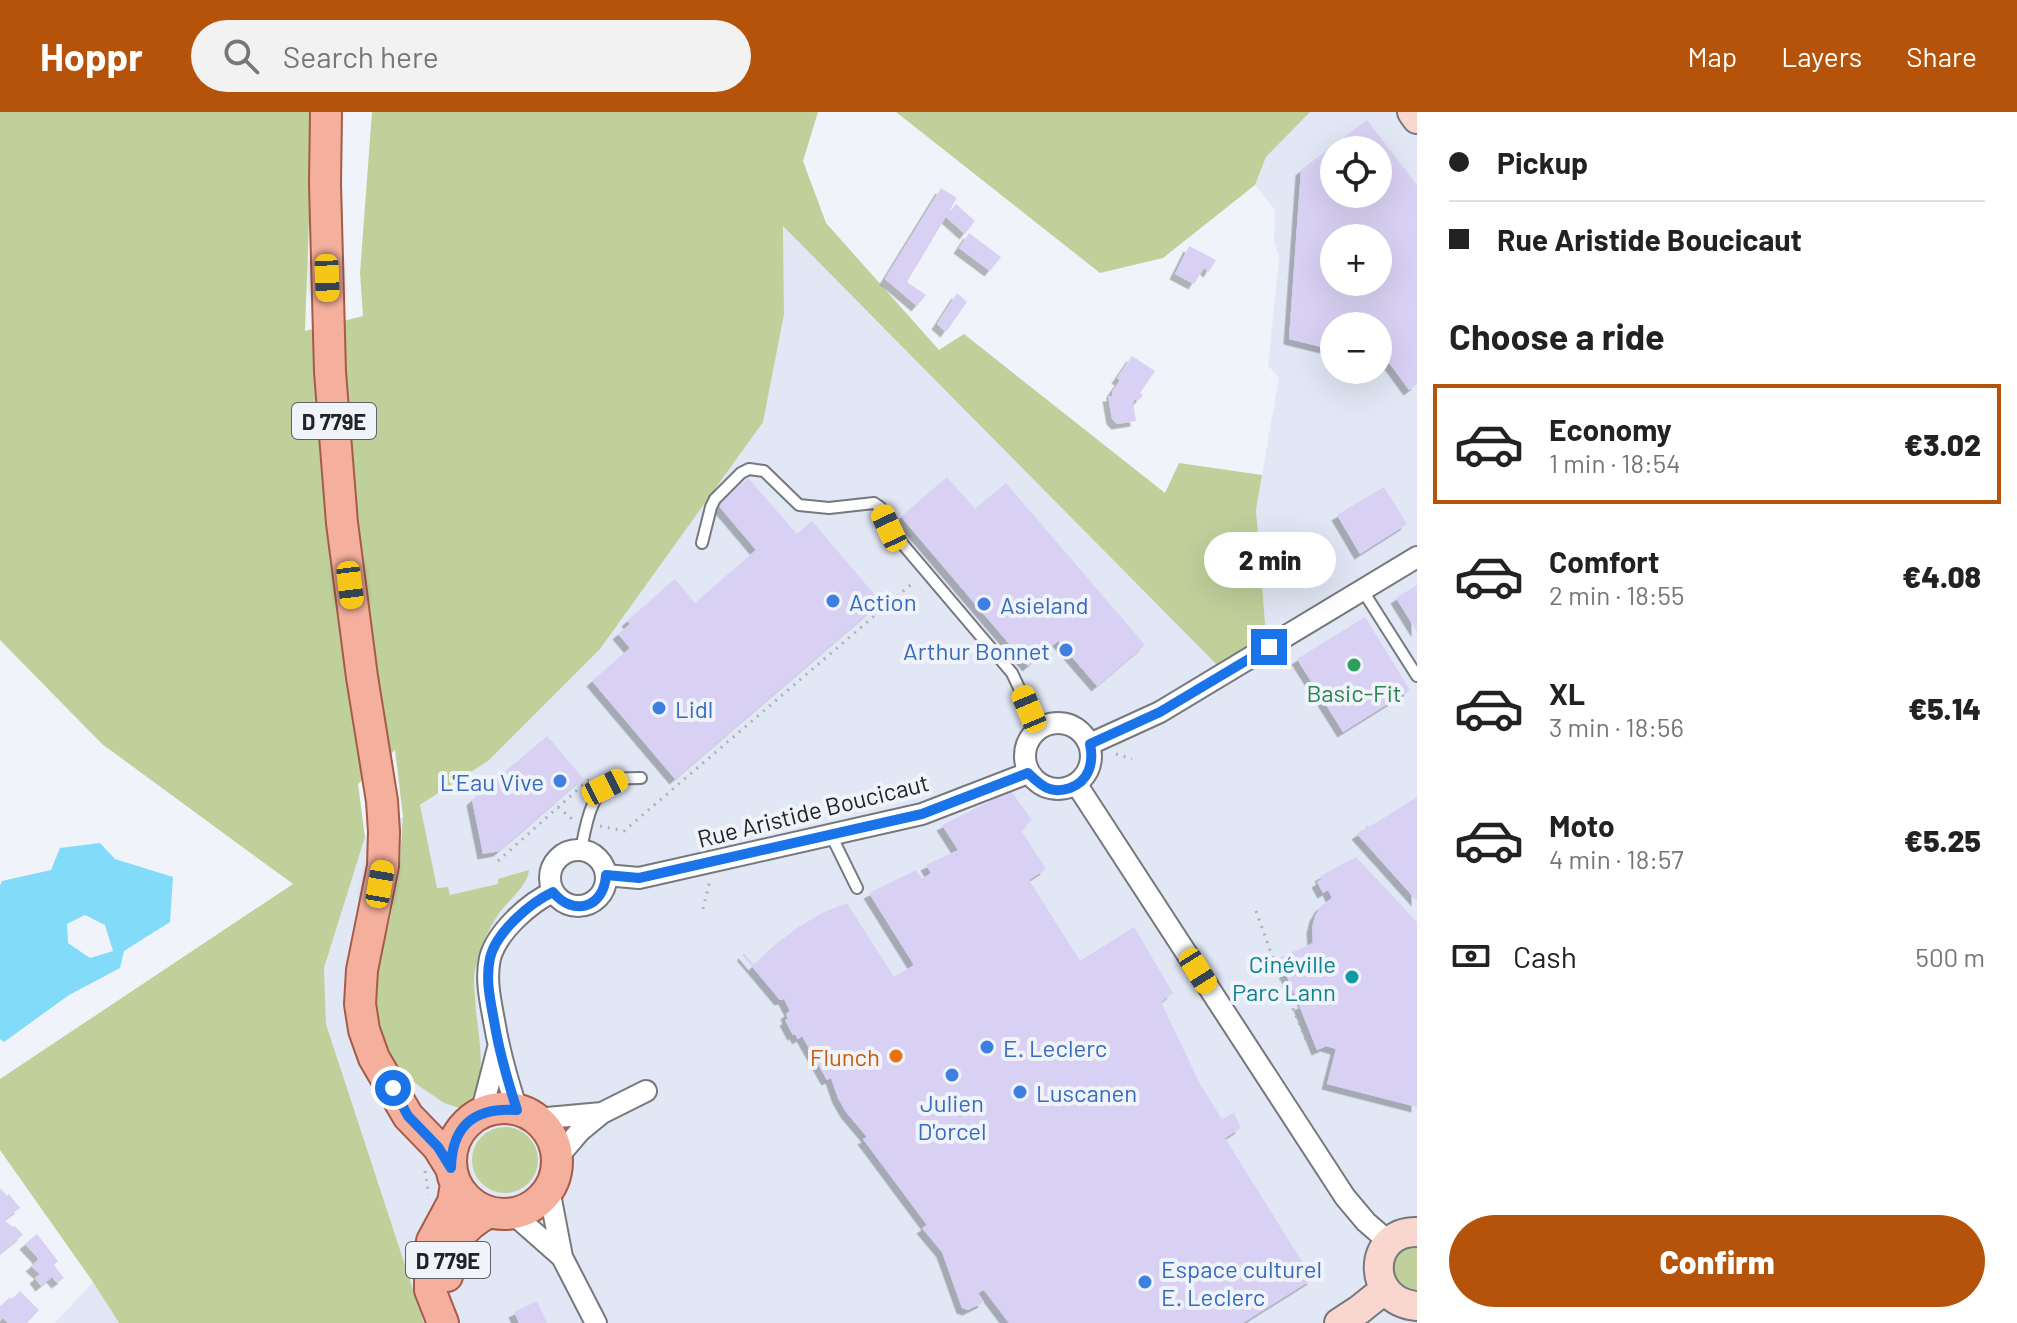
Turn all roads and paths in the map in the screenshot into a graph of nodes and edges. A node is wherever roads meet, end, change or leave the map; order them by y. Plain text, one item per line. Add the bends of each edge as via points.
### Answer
1 (326, 112) edge
2 (1412, 112) edge
3 (1417, 119) edge
4 (702, 543) dead end
5 (1417, 557) edge
6 (925, 572) junction
7 (1363, 591) junction
8 (1417, 676) edge
9 (1043, 726) junction
10 (1090, 744) junction
11 (1028, 773) junction
12 (593, 776) dead end
13 (641, 778) dead end
14 (1077, 785) junction
15 (558, 807) junction
16 (586, 824) junction
17 (698, 835) dead end
18 (831, 835) junction
19 (701, 845) dead end
20 (581, 850) junction
21 (498, 861) dead end
22 (606, 875) junction
23 (711, 876) dead end
24 (857, 888) dead end
25 (553, 892) junction
26 (703, 909) dead end
27 (1256, 911) dead end
28 (1306, 1040) dead end
29 (498, 1048) junction
30 (393, 1088) junction
31 (646, 1091) dead end
32 (602, 1113) junction
33 (526, 1114) junction
34 (473, 1119) junction
35 (557, 1158) junction
36 (443, 1170) junction
37 (549, 1189) junction
38 (429, 1196) dead end
39 (501, 1213) junction
40 (1417, 1232) edge
41 (1389, 1242) junction
42 (562, 1257) junction
43 (1384, 1290) junction
44 (1417, 1306) edge
45 (443, 1323) edge
46 (461, 1323) edge
47 (596, 1323) edge
48 (1339, 1323) edge

1 - 30 main road, D 779E via 330,372 342,523 384,832 360,1004 374,1058
2 - 3 street
4 - 6 lane via 715,499 741,473 757,468 799,505 874,503
5 - 7 street
6 - 9 lane via 1012,673
6 - 16 path via 624,831
7 - 8 lane
7 - 10 street via 1160,712
9 - 10 street via 1071,725
9 - 11 street via 1025,746
10 - 14 street via 1091,767
11 - 14 street via 1050,790
11 - 18 street, Rue Aristide Boucicaut via 922,814
12 - 15 path
13 - 16 lane via 620,779 605,787
14 - 41 street via 1345,1197
15 - 16 path via 570,820
15 - 21 path
16 - 20 lane
17 - 19 path
18 - 22 street, Rue Aristide Boucicaut via 639,878
18 - 24 lane
20 - 22 street via 598,858
20 - 25 street via 565,853 553,865
22 - 25 street via 602,893 588,905 572,906
23 - 26 path
25 - 29 street via 508,925 490,956 487,988
27 - 28 path
29 - 33 street
29 - 34 street
30 - 34 main road, D 779E via 447,1121
30 - 36 main road, D 779E via 408,1116 438,1147
31 - 32 street
32 - 33 street
32 - 35 street
33 - 34 main road via 498,1109
33 - 35 main road via 547,1130
34 - 36 main road via 456,1138
35 - 37 main road
36 - 38 path
36 - 39 main road via 470,1202
36 - 45 main road, D 779E via 453,1202 432,1241 430,1263 430,1290
37 - 39 main road via 527,1209
37 - 42 street
39 - 42 street
39 - 46 main road, D 779E via 475,1220 449,1254 447,1286
40 - 41 street
41 - 43 street via 1378,1265
42 - 47 street
43 - 44 street via 1392,1299
43 - 48 street

